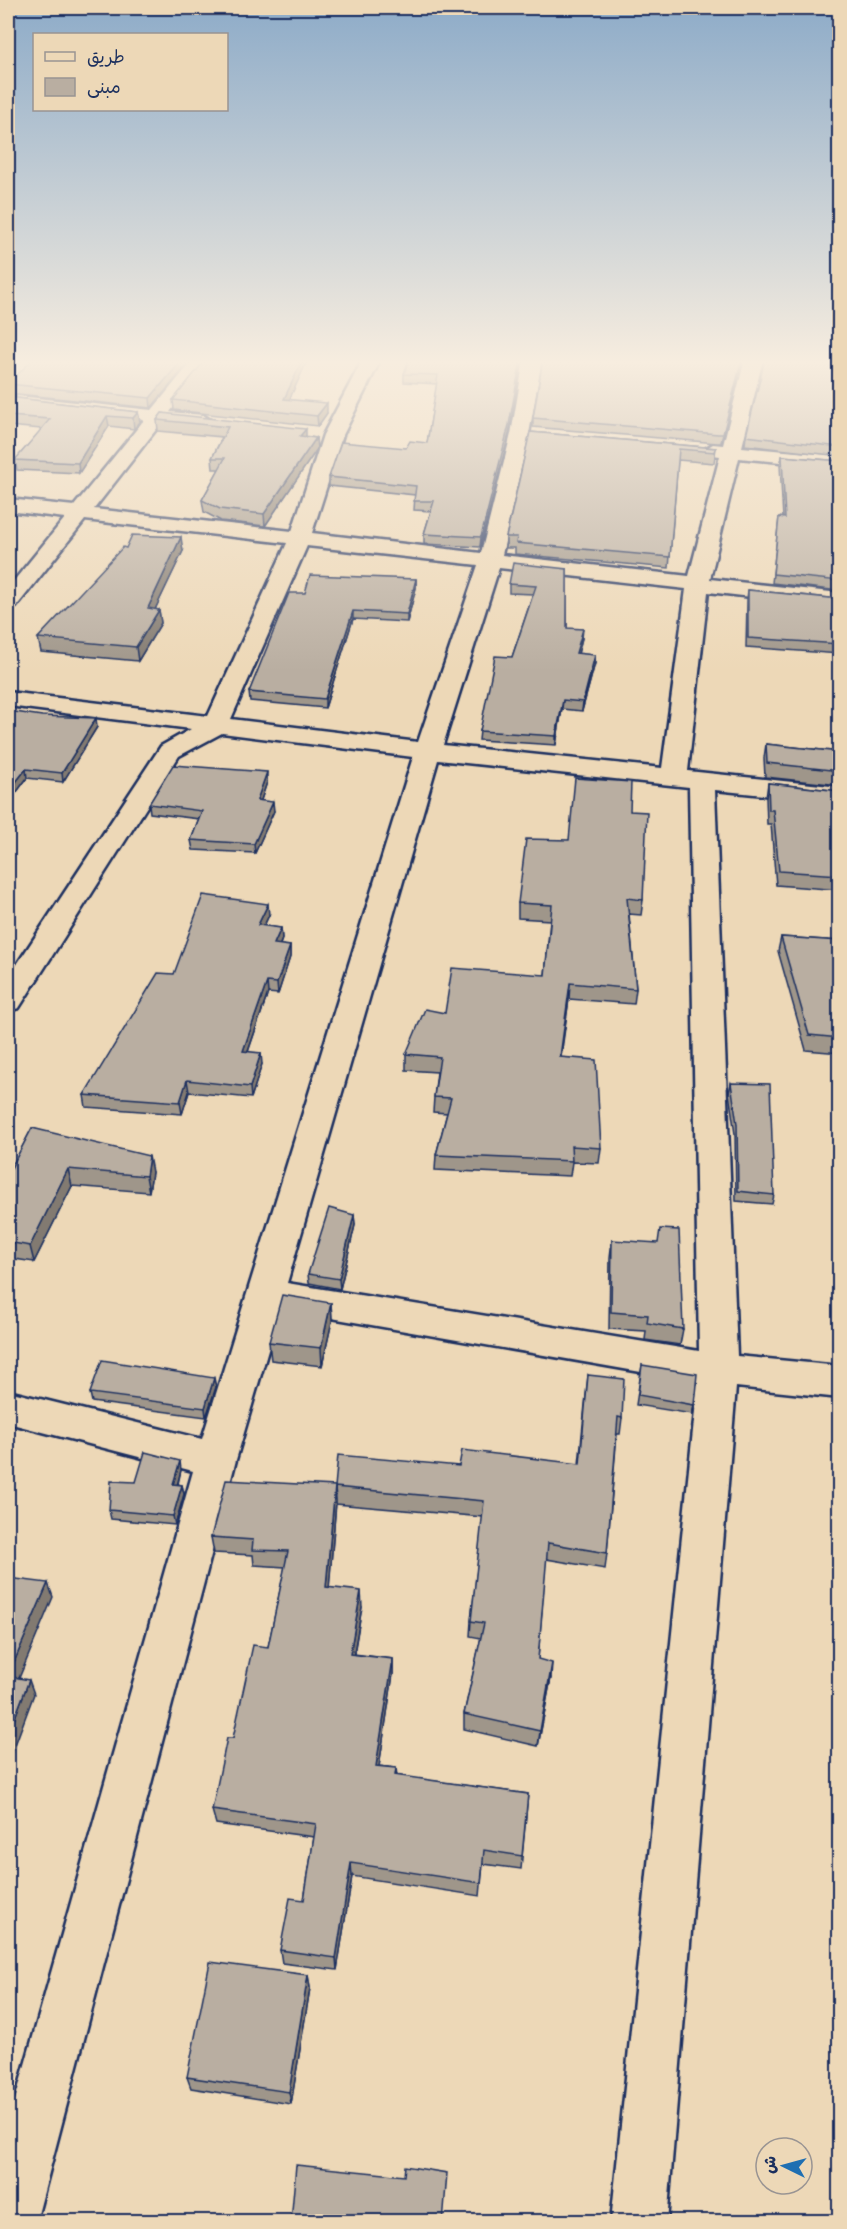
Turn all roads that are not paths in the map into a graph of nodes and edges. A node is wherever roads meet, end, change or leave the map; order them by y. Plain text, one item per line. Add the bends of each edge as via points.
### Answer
1 (120, 463) edge
2 (315, 463) edge
3 (523, 463) edge
4 (730, 463) edge
5 (8, 505) edge
6 (81, 513) junction
7 (300, 538) junction
8 (490, 562) junction
9 (698, 584) junction
10 (840, 600) edge
11 (8, 602) edge
12 (8, 699) edge
13 (216, 726) junction
14 (428, 751) junction
15 (688, 778) junction
16 (840, 795) edge
17 (8, 1001) edge
18 (267, 1293) junction
19 (717, 1370) junction
20 (840, 1382) edge
21 (8, 1407) edge
22 (216, 1460) junction
23 (8, 2222) edge
24 (639, 2222) edge

1 - 6 street
2 - 7 street
3 - 8 street
4 - 9 street
5 - 6 street
6 - 7 street
6 - 11 street
7 - 8 street
7 - 13 street
8 - 9 street
8 - 14 street
9 - 10 street
9 - 15 street
12 - 13 street
13 - 14 street
13 - 17 street via 170,752
14 - 15 street
14 - 18 street
15 - 16 street
15 - 19 street
18 - 19 street
18 - 22 street
19 - 20 street
19 - 24 street
21 - 22 street
22 - 23 street

